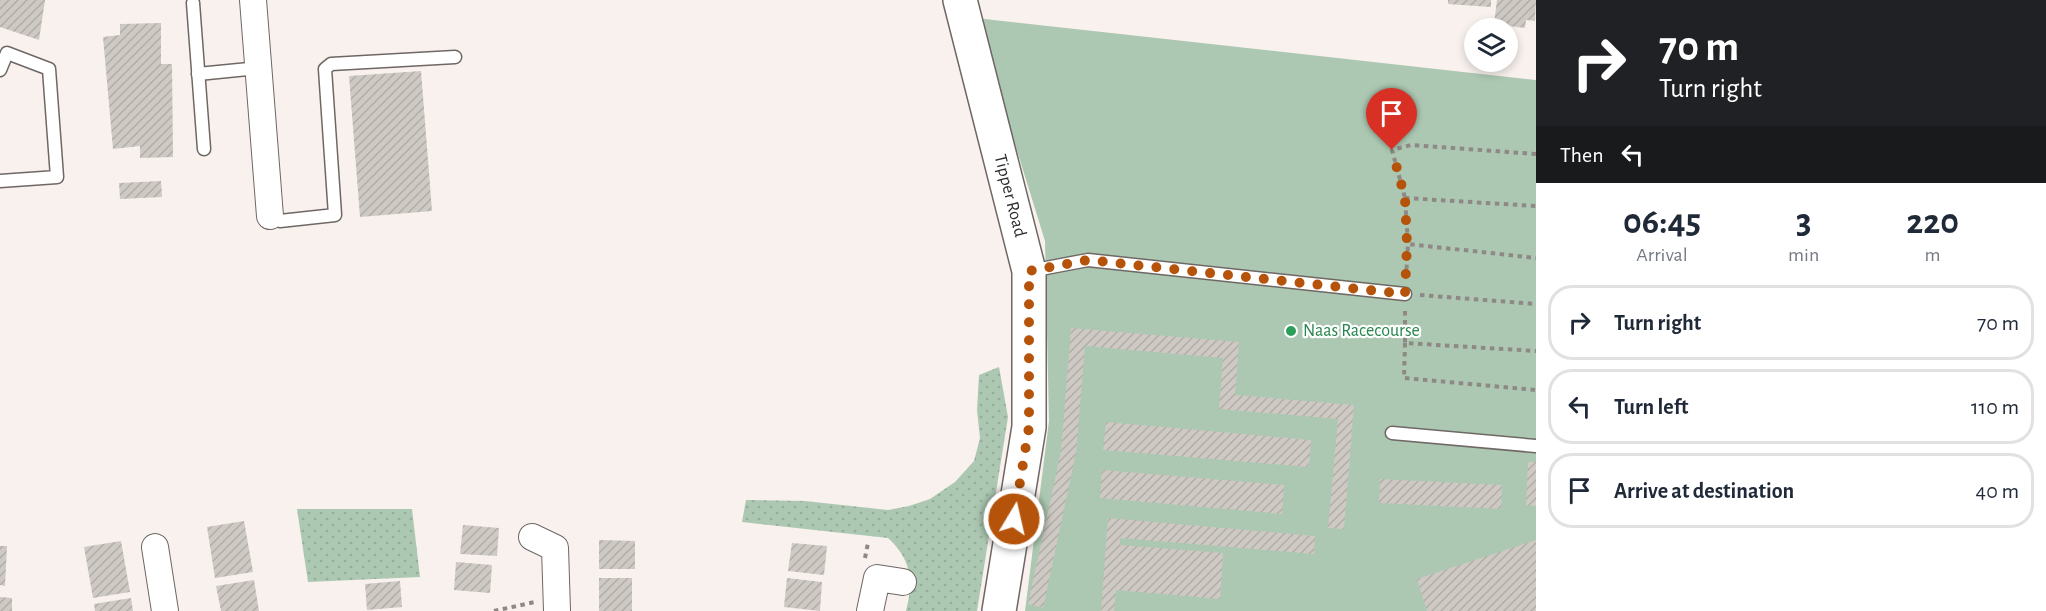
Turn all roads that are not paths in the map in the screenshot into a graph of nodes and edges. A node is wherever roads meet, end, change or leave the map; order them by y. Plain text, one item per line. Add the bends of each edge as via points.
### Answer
1 (253, 0) edge
2 (960, 0) edge
3 (193, 3) dead end
4 (455, 57) dead end
5 (258, 68) junction
6 (0, 70) edge
7 (198, 74) junction
8 (204, 149) dead end
9 (0, 181) edge
10 (270, 216) joint
11 (1029, 271) junction
12 (1405, 294) road end
13 (1392, 433) dead end
14 (1536, 447) edge
15 (532, 537) dead end
16 (156, 547) dead end
17 (903, 582) dead end
18 (548, 604) edge
19 (165, 611) edge
20 (870, 611) edge
21 (999, 611) edge

1 - 5 street
2 - 11 street, Tipper Road
3 - 7 lane
4 - 10 lane via 331,64 325,69 335,215 280,221
5 - 7 lane
5 - 10 street
6 - 9 lane via 7,53 49,69 57,177
7 - 8 lane
11 - 12 lane via 1088,260
11 - 21 street, Tipper Road via 1029,427
13 - 14 lane
15 - 18 street via 555,548
16 - 19 street
17 - 20 street via 877,578

